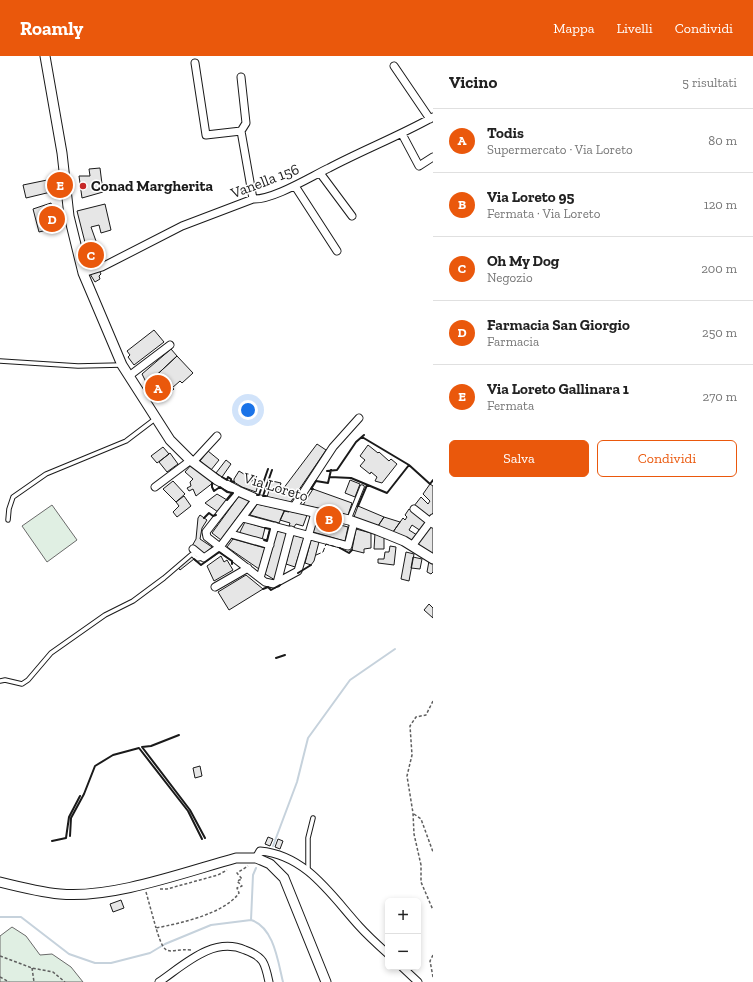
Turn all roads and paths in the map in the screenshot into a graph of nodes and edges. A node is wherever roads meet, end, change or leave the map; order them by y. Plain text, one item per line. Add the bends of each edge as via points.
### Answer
1 (45, 56) edge
2 (196, 64) dead end
3 (394, 66) dead end
4 (241, 77) dead end
5 (431, 118) edge
6 (241, 131) junction
7 (402, 134) junction
8 (433, 157) edge
9 (320, 172) junction
10 (295, 186) junction
11 (253, 199) junction
12 (352, 216) dead end
13 (337, 250) dead end
14 (83, 273) junction
15 (170, 345) dead end
16 (0, 361) edge
17 (122, 365) junction
18 (129, 376) junction
19 (359, 418) dead end
20 (156, 419) junction
21 (217, 436) dead end
22 (192, 461) junction
23 (155, 486) dead end
24 (362, 487) dead end
25 (238, 492) junction
26 (256, 498) junction
27 (293, 508) junction
28 (414, 509) dead end
29 (315, 513) junction
30 (243, 518) junction
31 (8, 520) dead end
32 (351, 521) junction
33 (432, 521) edge
34 (275, 526) junction
35 (291, 530) junction
36 (230, 534) junction
37 (308, 535) junction
38 (270, 545) junction
39 (412, 546) junction
40 (220, 547) junction
41 (193, 549) dead end
42 (204, 558) junction
43 (433, 559) edge
44 (248, 568) junction
45 (260, 578) junction
46 (277, 583) junction
47 (215, 587) dead end
48 (0, 681) edge
49 (433, 701) edge
50 (413, 813) junction
51 (313, 818) dead end
52 (433, 852) edge
53 (256, 858) junction
54 (242, 865) dead end
55 (231, 867) dead end
56 (308, 871) junction
57 (0, 882) edge
58 (153, 888) dead end
59 (146, 891) dead end
60 (433, 910) edge
61 (156, 928) junction
62 (385, 951) edge
63 (433, 955) edge
64 (0, 956) edge
65 (190, 962) junction
66 (32, 968) junction
67 (405, 970) edge
68 (432, 972) edge
69 (0, 977) edge
70 (433, 977) edge
71 (324, 981) edge
72 (9, 982) edge
73 (34, 982) edge
74 (65, 982) edge
75 (159, 982) edge
76 (269, 982) edge
77 (418, 982) edge

1 - 14 street, Via Loreto via 62,153 69,216
2 - 6 street via 206,135
3 - 5 street
4 - 6 street via 246,123
5 - 7 street, Vanella 156
6 - 11 street
7 - 8 street via 419,166
7 - 9 street, Vanella 156
9 - 10 street, Vanella 156
9 - 12 street
10 - 11 street, Vanella 156 via 261,200
10 - 13 street
11 - 14 street, Vanella 156 via 182,226 102,267
14 - 17 street, Via Loreto
15 - 18 street
16 - 17 lane via 78,366
17 - 18 street, Via Loreto
18 - 20 street, Via Loreto
19 - 27 street via 333,446
20 - 22 street, Via Loreto via 170,440
20 - 31 lane via 126,441 46,474 13,497
21 - 22 street
22 - 23 street
22 - 25 street, Via Loreto
24 - 32 lane
25 - 26 street, Via Loreto
25 - 40 street via 206,532 207,537
26 - 27 street, Via Loreto
26 - 30 street
27 - 29 street, Via Loreto
28 - 33 street
29 - 32 street, Via Loreto
29 - 37 street
30 - 34 street
30 - 36 street
32 - 37 street via 348,546
32 - 39 street, Via Loreto
33 - 39 street
34 - 35 street
34 - 38 street
35 - 37 street
35 - 46 street
36 - 38 street
36 - 40 street
37 - 46 street via 298,571
38 - 45 street
39 - 43 street, Via Loreto
40 - 42 street
40 - 44 street
41 - 42 street
42 - 48 lane via 197,559 192,554 133,601 105,615 51,653 22,684
44 - 45 street
44 - 47 street
45 - 46 street via 265,582
49 - 50 path via 426,716 416,717 410,726 412,755 407,776
50 - 52 path via 421,819
50 - 60 path via 421,882
51 - 56 lane via 308,844
53 - 56 street via 260,851 267,851
53 - 57 street via 236,858 122,889 90,894 61,894
53 - 71 street via 270,864 284,878
54 - 61 path via 248,866 236,873 242,879 237,881 242,886 237,888 239,893 233,901 199,917
55 - 58 path via 218,875 167,889
56 - 62 street via 320,880 360,927
59 - 61 path
61 - 65 path via 165,950 169,953 196,951
63 - 68 path via 430,957
64 - 66 path
65 - 75 street
65 - 76 street via 214,947 240,947 262,959
66 - 73 path
66 - 74 path via 53,972
67 - 77 street
68 - 70 path
69 - 72 path

